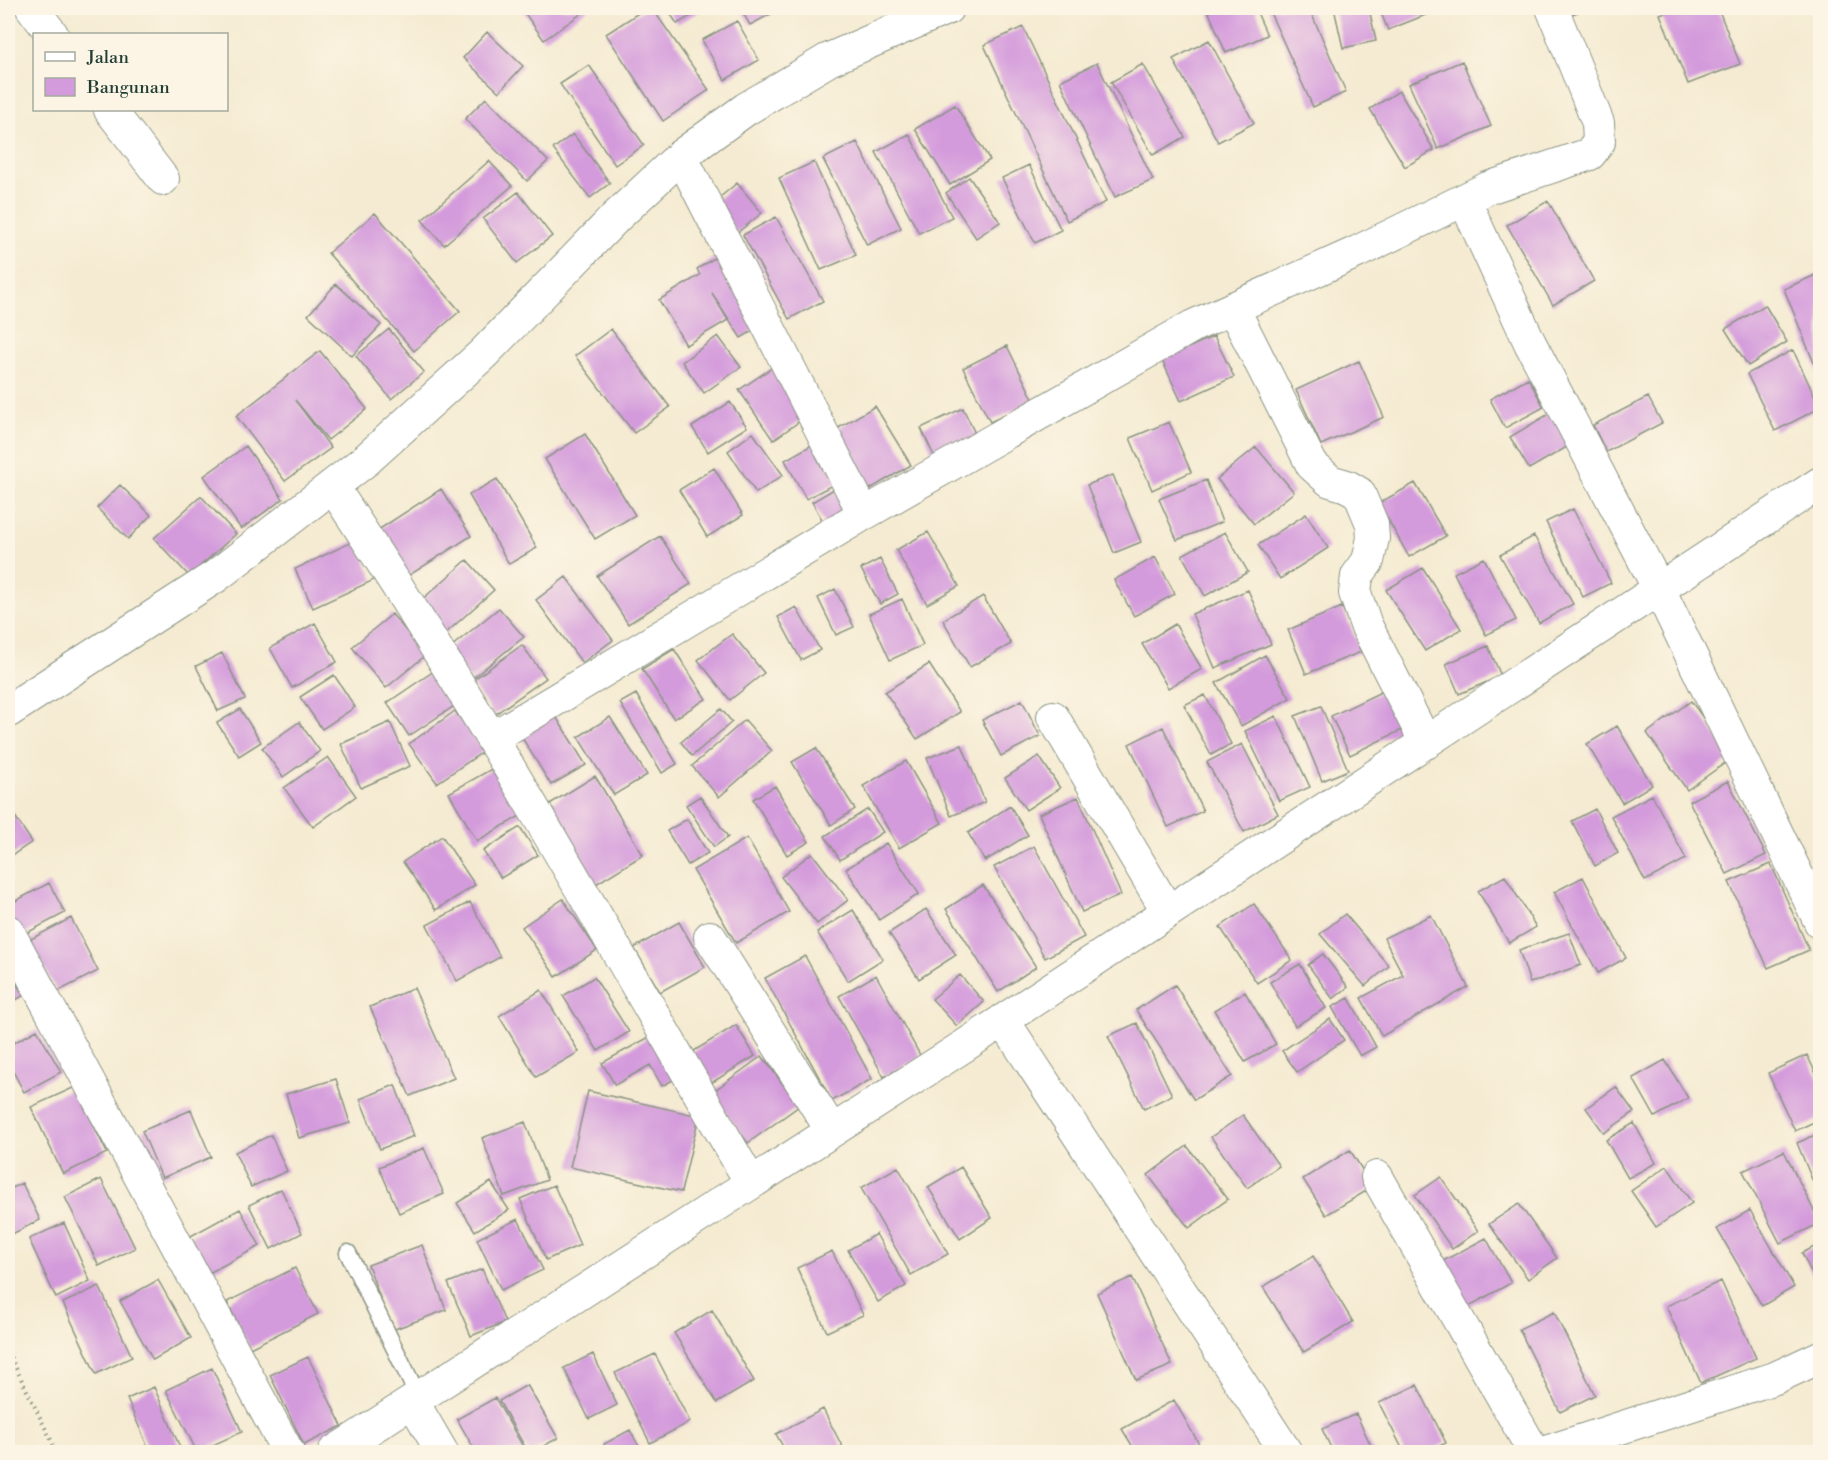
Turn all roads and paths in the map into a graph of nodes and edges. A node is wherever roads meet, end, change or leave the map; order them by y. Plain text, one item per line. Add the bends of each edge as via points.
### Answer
1 (32, 8) edge
2 (947, 8) edge
3 (1552, 8) edge
4 (51, 33) edge
5 (111, 111) edge
6 (681, 156) junction
7 (163, 179) dead end
8 (1465, 201) junction
9 (1234, 310) junction
10 (1821, 483) edge
11 (332, 486) junction
12 (864, 514) junction
13 (1659, 589) junction
14 (8, 711) edge
15 (1053, 717) dead end
16 (492, 738) junction
17 (1426, 743) junction
18 (1168, 912) junction
19 (1821, 922) edge
20 (8, 930) edge
21 (710, 937) dead end
22 (1003, 1020) junction
23 (832, 1131) junction
24 (1377, 1177) dead end
25 (751, 1183) junction
26 (348, 1253) dead end
27 (8, 1352) edge
28 (1821, 1357) edge
29 (416, 1400) junction
30 (57, 1452) edge
31 (288, 1452) edge
32 (334, 1452) edge
33 (442, 1452) edge
34 (1286, 1452) edge
35 (1534, 1452) edge
36 (1546, 1452) edge

1 - 4 street
2 - 6 street via 828,60 746,109
3 - 8 street via 1598,123 1599,142 1590,154 1498,184
5 - 7 street
6 - 11 street via 483,354
6 - 12 street
8 - 9 street
8 - 13 street via 1530,343
9 - 12 street via 1193,326
9 - 17 street via 1312,465 1330,481 1359,493 1374,530 1368,561 1357,576 1355,592 1366,625
10 - 13 street
11 - 14 street via 216,576
11 - 16 street
12 - 16 street
13 - 17 street
13 - 19 street
15 - 18 street
16 - 25 street
17 - 18 street
18 - 22 street
20 - 31 street
21 - 23 street
22 - 23 street
22 - 34 street
23 - 25 street
24 - 35 street
25 - 29 street
26 - 29 lane
27 - 30 path
28 - 36 street via 1775,1378
29 - 32 street
29 - 33 street

